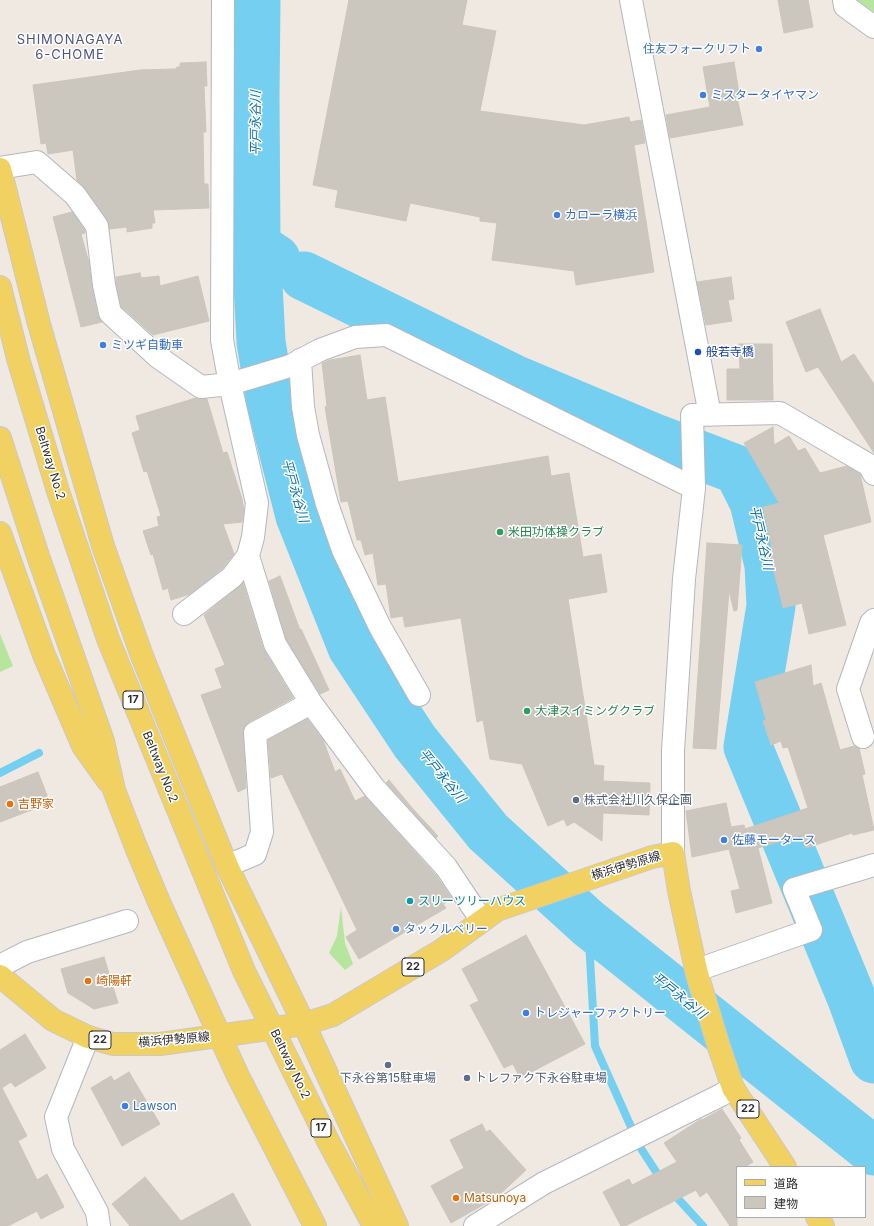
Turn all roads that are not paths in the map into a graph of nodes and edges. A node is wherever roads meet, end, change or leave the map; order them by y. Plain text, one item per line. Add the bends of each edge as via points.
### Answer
1 (223, 0) edge
2 (631, 0) edge
3 (844, 0) edge
4 (874, 27) edge
5 (0, 169) edge
6 (0, 287) edge
7 (295, 363) junction
8 (230, 384) junction
9 (710, 415) junction
10 (0, 438) edge
11 (874, 474) edge
12 (694, 482) junction
13 (0, 533) edge
14 (248, 556) junction
15 (184, 614) dead end
16 (874, 620) edge
17 (418, 695) dead end
18 (311, 703) junction
19 (863, 737) dead end
20 (114, 790) junction
21 (673, 853) junction
22 (874, 865) edge
23 (227, 866) junction
24 (127, 921) dead end
25 (482, 921) junction
26 (0, 966) edge
27 (697, 972) junction
28 (0, 976) edge
29 (304, 1024) junction
30 (273, 1028) junction
31 (219, 1036) junction
32 (88, 1037) junction
33 (734, 1088) junction
34 (784, 1166) edge
35 (99, 1226) edge
36 (316, 1226) edge
37 (374, 1226) edge
38 (397, 1226) edge
39 (475, 1226) edge

1 - 8 street via 222,340
2 - 9 street
3 - 4 street via 845,6
5 - 8 street via 37,162 75,195 97,226 110,313 158,357 201,387
5 - 23 main road via 41,332 103,546 142,656
6 - 30 main road, Beltway No.2 / 17 via 19,362 58,491 108,639 244,971
7 - 8 street
7 - 12 street via 355,337 386,335
7 - 17 street via 308,435 327,504 344,550 380,627
8 - 14 street via 257,503
9 - 11 street via 780,413 869,464
9 - 12 street via 692,415
10 - 20 main road via 103,741
12 - 21 street via 684,579 673,751
13 - 20 main road via 44,656 83,746
14 - 15 street via 232,577
14 - 18 street via 275,644
16 - 19 street via 848,689
18 - 23 street via 255,733 262,832 255,854
18 - 25 street via 374,788 446,867
20 - 31 main road via 159,902
21 - 25 main road, 横浜伊勢原線 / 22 via 652,857 518,902 497,910
21 - 27 main road, 横浜伊勢原線 / 22
22 - 27 street via 794,889 811,930
23 - 29 main road
24 - 26 street via 27,952
25 - 29 main road, 横浜伊勢原線 / 22 via 442,950 333,1015
27 - 33 main road, 横浜伊勢原線 / 22
28 - 32 main road, 横浜伊勢原線 / 22 via 53,1020
29 - 30 main road, 22
29 - 38 main road
30 - 31 main road, 横浜伊勢原線 / 22
30 - 37 main road, Beltway No.2 / 17 via 328,1141
31 - 32 main road, 横浜伊勢原線 / 22 via 160,1044 113,1044
31 - 36 main road via 255,1111
32 - 35 street via 56,1117 63,1149 97,1212
33 - 34 main road, 横浜伊勢原線 / 22
33 - 39 street via 544,1183

